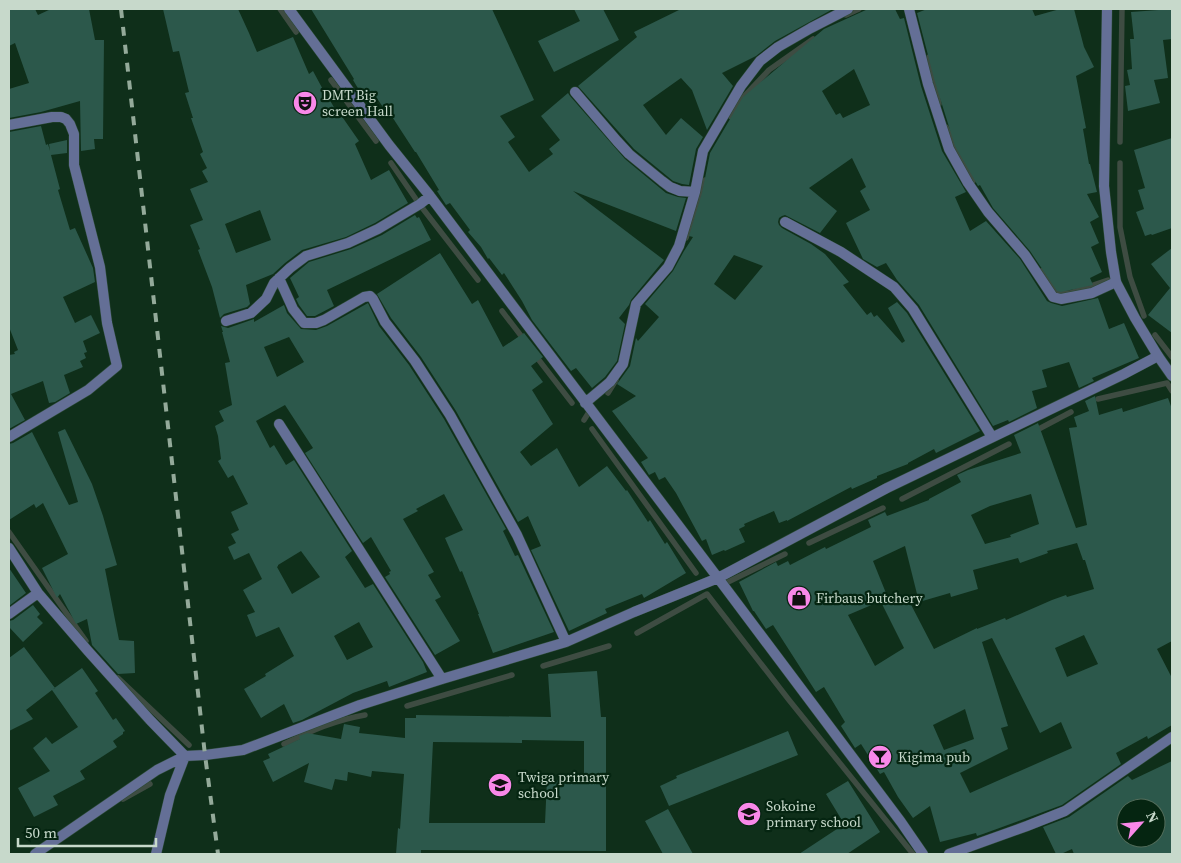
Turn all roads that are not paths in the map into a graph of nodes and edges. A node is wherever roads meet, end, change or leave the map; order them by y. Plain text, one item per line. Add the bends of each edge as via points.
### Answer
1 (289, 9) edge
2 (848, 9) edge
3 (909, 9) edge
4 (1107, 9) edge
5 (575, 92) dead end
6 (9, 125) edge
7 (695, 192) junction
8 (430, 196) junction
9 (785, 222) dead end
10 (279, 278) junction
11 (1116, 282) junction
12 (226, 321) dead end
13 (1158, 356) junction
14 (1172, 376) edge
15 (585, 403) junction
16 (279, 424) dead end
17 (9, 437) edge
18 (992, 437) junction
19 (9, 548) edge
20 (718, 578) junction
21 (38, 593) junction
22 (9, 614) edge
23 (566, 642) junction
24 (442, 678) junction
25 (1172, 737) edge
26 (186, 756) junction
27 (35, 854) edge
28 (156, 854) edge
29 (923, 854) edge
30 (949, 854) edge

1 - 8 street
2 - 7 street via 778,47 760,61 741,86 703,151
3 - 11 street via 949,149 988,212 1025,255 1053,297 1061,299 1092,292
4 - 11 street via 1104,186
5 - 7 street via 629,154 670,188
6 - 17 street via 52,117 62,117 70,124 74,134 74,165 100,266 107,323 117,366 88,390
7 - 15 street via 679,246 668,267 636,304 623,364 610,382
8 - 10 street via 378,229 348,243 306,256
8 - 15 street
9 - 18 street via 841,252 894,287 913,309
10 - 12 street via 266,299 251,313
10 - 23 street via 293,309 304,324 324,320 364,297 373,299 385,322 450,415 518,535
11 - 13 street
13 - 14 street
13 - 18 street
15 - 20 street
16 - 24 street
18 - 20 street via 887,488
19 - 21 street
20 - 23 street
20 - 29 street
21 - 22 street
21 - 26 street via 88,652
23 - 24 street
24 - 26 street via 360,705 243,750
25 - 30 street via 1065,811
26 - 27 street via 157,770
26 - 28 street via 170,795

